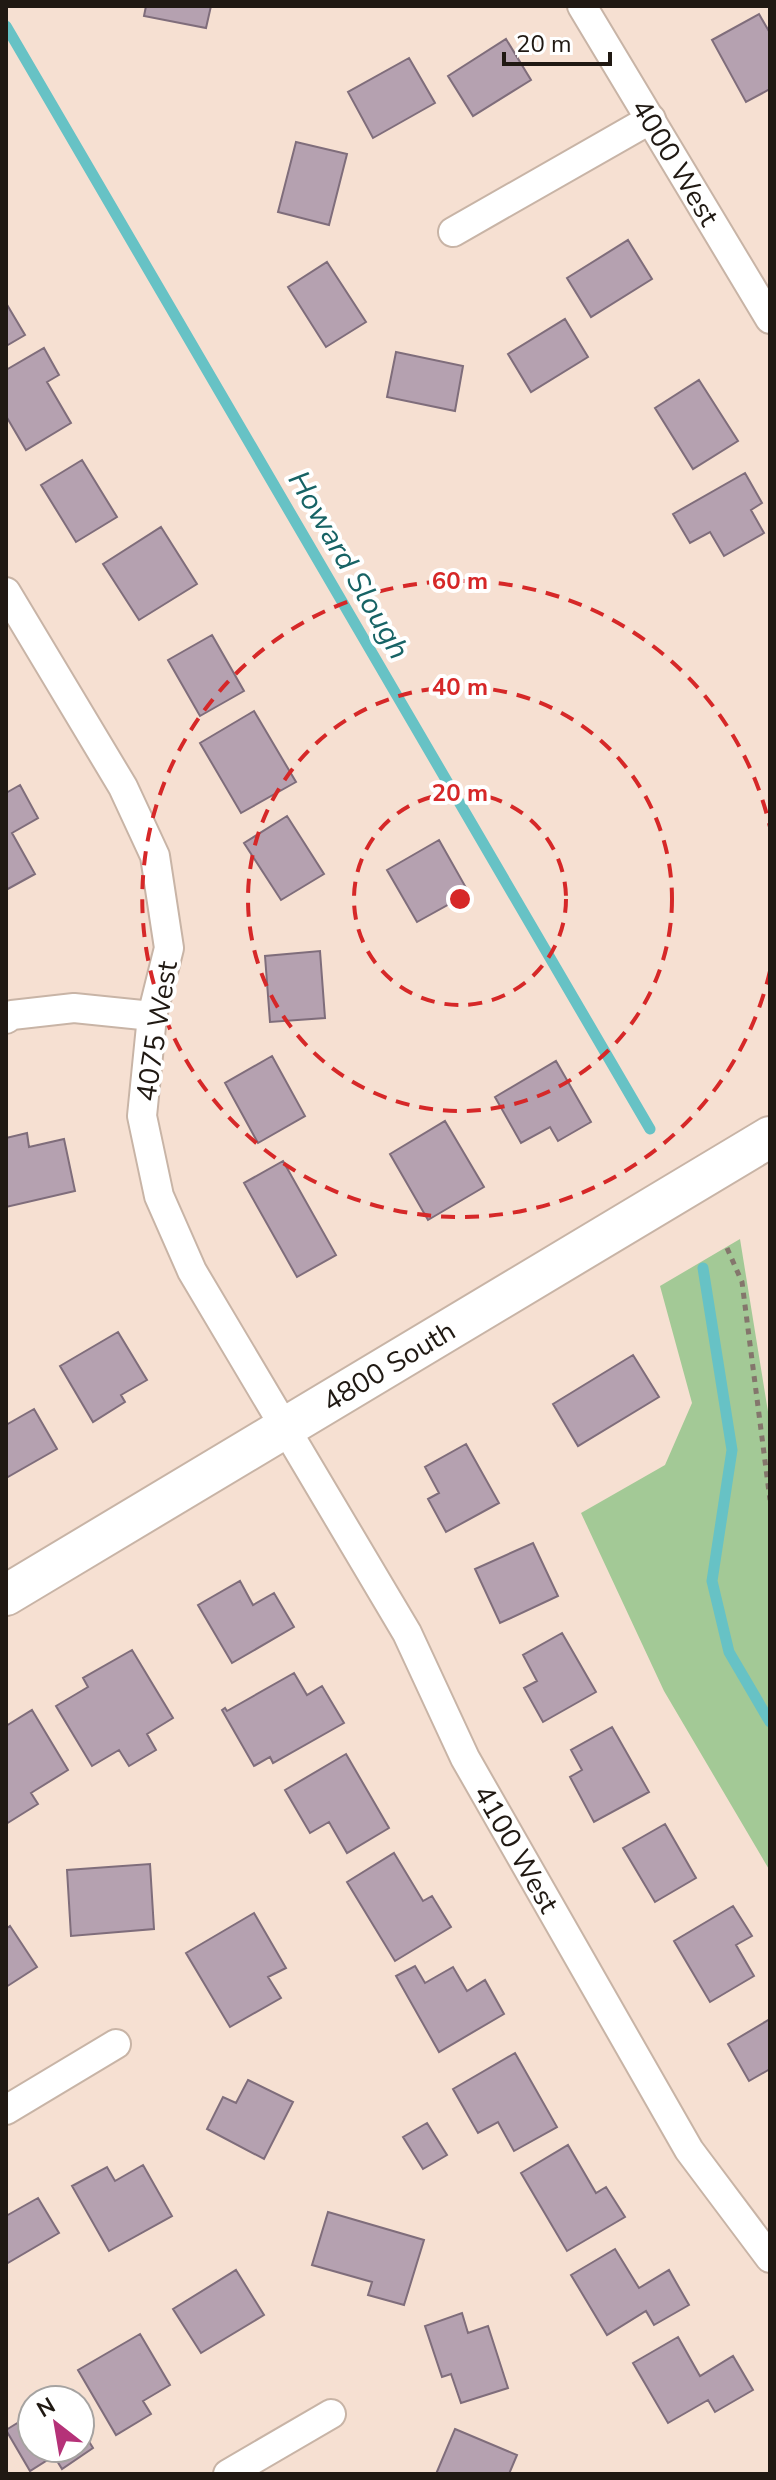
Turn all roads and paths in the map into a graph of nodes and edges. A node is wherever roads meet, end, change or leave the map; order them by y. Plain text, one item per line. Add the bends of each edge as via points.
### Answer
1 (582, 6) edge
2 (651, 119) junction
3 (453, 232) dead end
4 (770, 319) edge
5 (6, 592) edge
6 (152, 1016) junction
7 (6, 1019) edge
8 (770, 1137) edge
9 (727, 1248) dead end
10 (286, 1427) junction
11 (770, 1500) edge
12 (6, 1595) edge
13 (116, 2044) dead end
14 (6, 2110) edge
15 (770, 2258) edge
16 (331, 2414) dead end
17 (228, 2474) edge

1 - 2 street, 4000 West
2 - 3 street
2 - 4 street, 4000 West
5 - 6 street, 4075 West via 123,787 155,856 169,948
6 - 7 street via 74,1008
6 - 10 street, 4075 West via 142,1116 159,1196 192,1271
8 - 10 street, 4800 South
9 - 11 path via 742,1282
10 - 12 street, 4800 South
10 - 15 street, 4100 West via 407,1633 465,1758 689,2150
13 - 14 street
16 - 17 street

